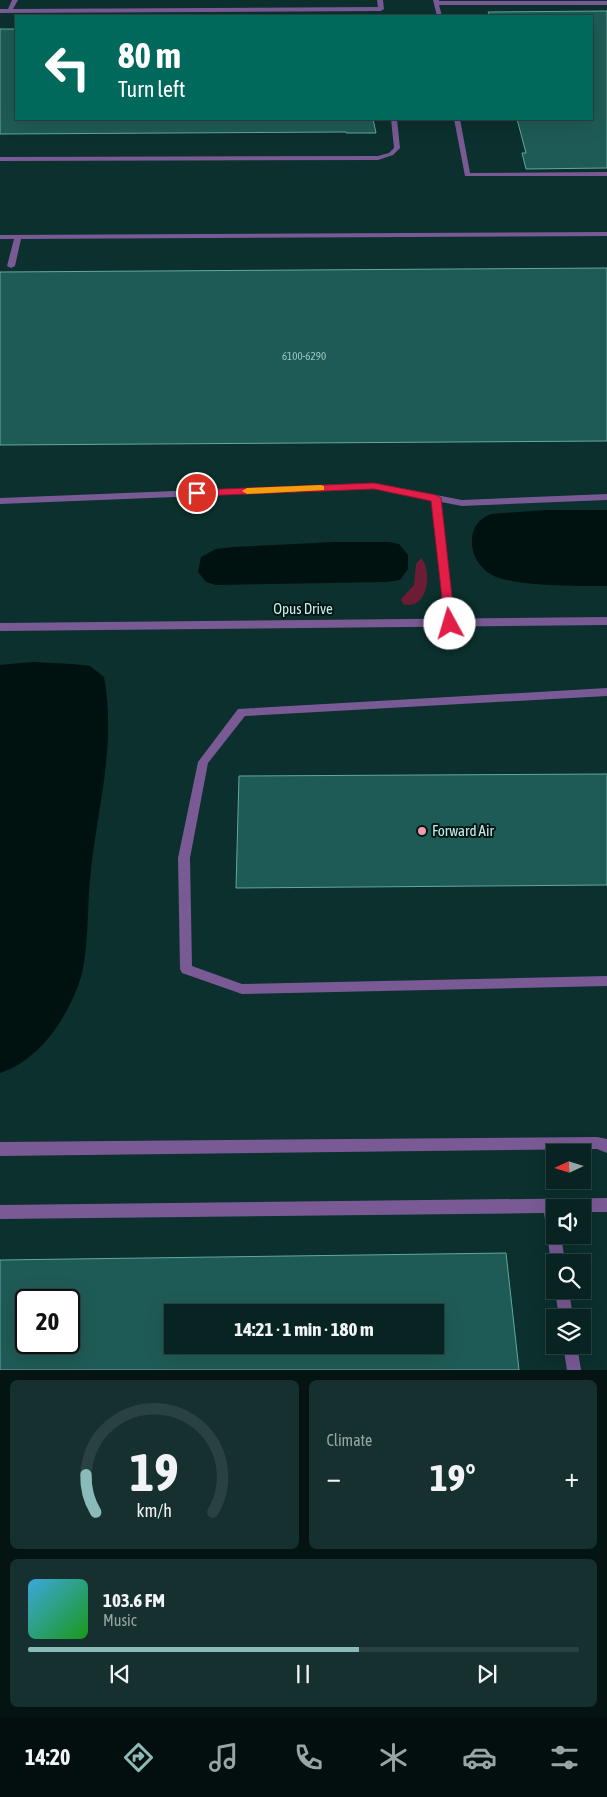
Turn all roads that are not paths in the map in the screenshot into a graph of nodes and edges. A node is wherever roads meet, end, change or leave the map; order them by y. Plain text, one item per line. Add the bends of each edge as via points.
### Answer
1 (15, 0) edge
2 (380, 0) edge
3 (436, 2) edge
4 (607, 3) edge
5 (381, 9) junction
6 (0, 11) edge
7 (10, 12) junction
8 (382, 15) edge
9 (439, 15) edge
10 (394, 120) edge
11 (457, 120) edge
12 (0, 158) edge
13 (607, 174) edge
14 (607, 234) edge
15 (0, 237) edge
16 (18, 237) junction
17 (11, 266) dead end
18 (436, 498) junction
19 (607, 498) edge
20 (0, 501) edge
21 (607, 621) edge
22 (450, 624) junction
23 (0, 627) edge
24 (607, 692) edge
25 (607, 981) edge
26 (607, 1146) edge
27 (0, 1149) edge
28 (607, 1205) edge
29 (591, 1206) edge
30 (546, 1207) edge
31 (0, 1212) edge
32 (571, 1354) edge
33 (574, 1370) edge

1 - 7 lane
2 - 5 lane
3 - 4 lane
3 - 9 lane
5 - 7 lane
5 - 8 lane
6 - 7 lane
10 - 12 lane via 397,148 391,154 378,158
11 - 13 lane via 467,175
14 - 16 lane
15 - 16 lane
16 - 17 lane
18 - 19 lane via 462,503
18 - 20 lane via 374,486
18 - 22 lane
21 - 22 street, Opus Drive
22 - 23 street, Opus Drive
24 - 25 lane via 242,712 203,762 184,858 186,969 242,989
26 - 27 lane via 597,1143
28 - 29 lane
30 - 31 lane
32 - 33 lane

